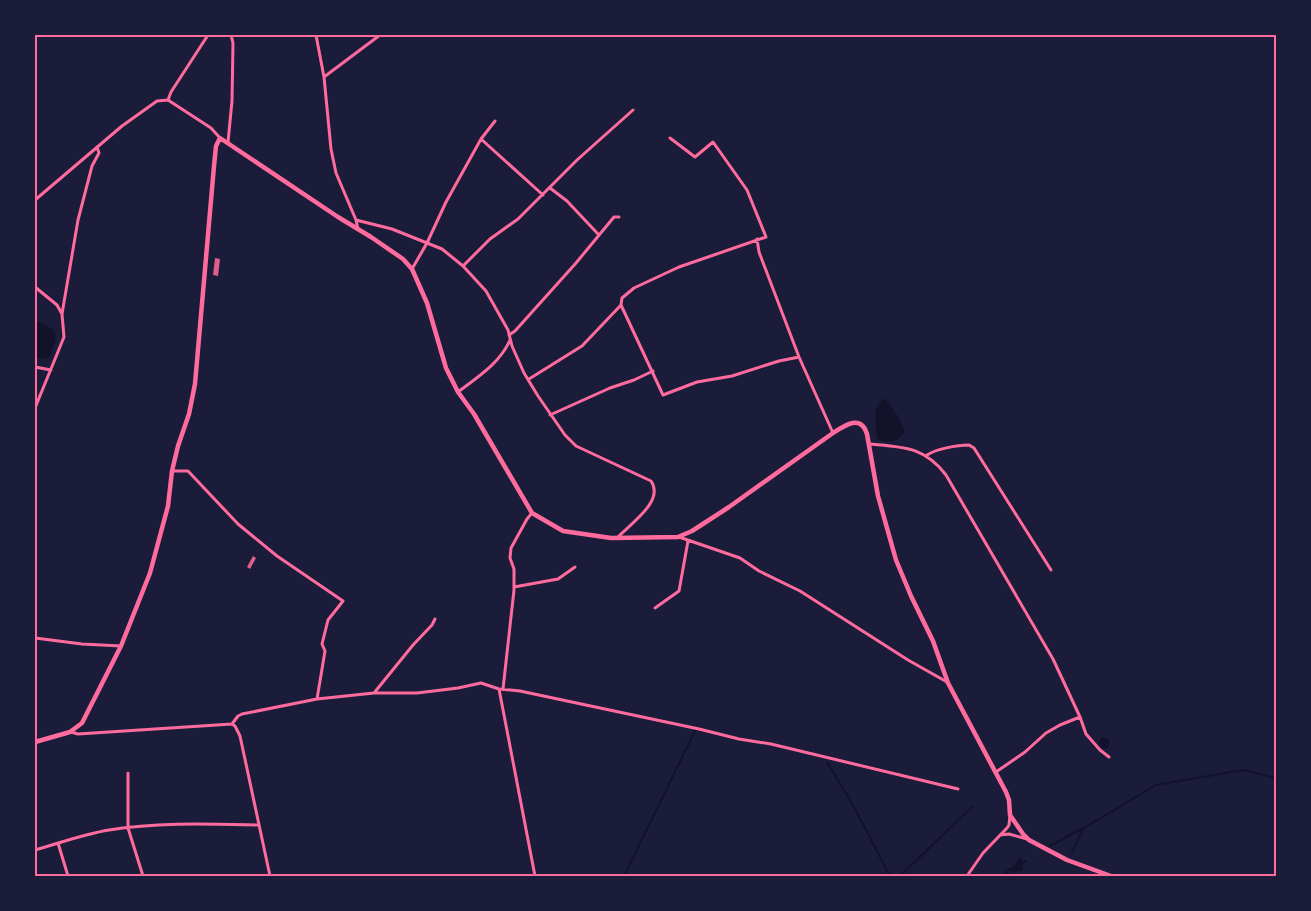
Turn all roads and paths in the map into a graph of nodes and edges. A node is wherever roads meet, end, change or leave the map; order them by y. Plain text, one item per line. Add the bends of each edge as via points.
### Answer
1 (208, 35) edge
2 (231, 35) edge
3 (316, 35) edge
4 (380, 35) edge
5 (324, 77) junction
6 (168, 100) junction
7 (633, 110) dead end
8 (495, 121) dead end
9 (220, 138) junction
10 (670, 138) dead end
11 (481, 139) junction
12 (228, 142) junction
13 (97, 147) junction
14 (550, 188) junction
15 (543, 195) junction
16 (35, 200) edge
17 (619, 217) dead end
18 (356, 220) junction
19 (358, 229) junction
20 (598, 234) junction
21 (757, 239) junction
22 (427, 243) junction
23 (463, 266) junction
24 (412, 269) junction
25 (35, 288) edge
26 (621, 305) junction
27 (62, 314) junction
28 (509, 335) junction
29 (510, 340) junction
30 (799, 357) junction
31 (35, 367) edge
32 (51, 370) junction
33 (653, 371) junction
34 (528, 379) junction
35 (458, 392) junction
36 (35, 408) edge
37 (550, 415) junction
38 (833, 433) junction
39 (869, 444) junction
40 (926, 456) junction
41 (172, 470) junction
42 (532, 513) junction
43 (678, 537) junction
44 (618, 538) junction
45 (688, 541) junction
46 (574, 567) dead end
47 (1051, 570) dead end
48 (514, 587) junction
49 (655, 608) dead end
50 (435, 619) dead end
51 (35, 638) edge
52 (121, 646) junction
53 (948, 683) junction
54 (501, 689) junction
55 (374, 693) junction
56 (317, 699) junction
57 (1080, 717) junction
58 (232, 724) junction
59 (70, 732) junction
60 (35, 742) edge
61 (1109, 757) dead end
62 (996, 772) junction
63 (128, 773) dead end
64 (958, 789) dead end
65 (1010, 814) junction
66 (1016, 824) junction
67 (259, 825) junction
68 (1008, 826) junction
69 (128, 828) junction
70 (1019, 829) junction
71 (1009, 834) junction
72 (999, 835) junction
73 (1014, 836) junction
74 (1029, 840) junction
75 (58, 843) junction
76 (35, 850) edge
77 (68, 876) edge
78 (143, 876) edge
79 (270, 876) edge
80 (535, 876) edge
81 (966, 876) edge
82 (1111, 876) edge

1 - 6 street
2 - 12 street via 232,102
3 - 5 street
4 - 5 street
5 - 18 street via 336,172
6 - 9 street via 211,128
6 - 13 street via 148,106
7 - 14 street
8 - 11 street
9 - 12 street
9 - 41 street via 216,146 195,384
10 - 21 street via 695,157 713,142 748,190 766,237
11 - 15 street
11 - 22 street
12 - 19 street
13 - 16 street
13 - 27 street via 99,153 92,166 78,220
14 - 15 street
14 - 20 street
15 - 23 street
17 - 20 street via 614,217
18 - 19 street
18 - 22 street via 392,229
19 - 24 street via 403,259
20 - 28 street via 576,263
21 - 26 street via 679,267 634,288 622,298
21 - 30 street via 758,252
22 - 23 street
22 - 24 street
23 - 28 street via 486,291
24 - 35 street via 427,303 446,368
25 - 27 street via 57,305
26 - 33 street
26 - 34 street via 582,346
27 - 32 street via 64,337
28 - 29 street
29 - 34 street
29 - 35 street via 505,352 485,372
30 - 33 street via 732,376 697,382 663,395
30 - 38 street
31 - 32 street
32 - 36 street
33 - 37 street
34 - 37 street
35 - 42 street
37 - 44 street via 576,446 646,478 654,485 652,502
38 - 39 street via 849,423 861,424 865,427
38 - 43 street via 729,507
39 - 40 street via 908,448
39 - 53 street via 878,496 896,560 933,641
40 - 47 street via 952,447 969,445 974,448
40 - 57 street via 946,475 1052,660
41 - 52 street via 168,506 150,573
41 - 56 street via 188,471 238,524 277,556 343,601 328,620 322,644 325,651
42 - 44 street via 563,531
42 - 48 street via 511,548
43 - 44 street
43 - 45 street
45 - 49 street via 679,591
45 - 53 street via 740,558 759,571 800,590
46 - 48 street via 558,579
48 - 54 street
50 - 55 street
51 - 52 street
52 - 59 street via 82,723
53 - 62 street
54 - 55 street via 481,683 416,693
54 - 64 street via 771,744
54 - 80 street
55 - 56 street
56 - 58 street via 242,714
57 - 61 street via 1086,734
57 - 62 street via 1046,732
58 - 59 street
58 - 67 street via 240,736
59 - 60 street
62 - 65 street via 1009,800
63 - 69 street
65 - 66 street
65 - 68 street
66 - 68 street
66 - 70 street
67 - 69 street
67 - 79 street
68 - 71 street
68 - 72 street
69 - 75 street via 88,834
69 - 78 street
70 - 73 street
70 - 74 street
71 - 72 street
71 - 73 street
72 - 81 street
73 - 74 street
74 - 82 street via 1067,860
75 - 76 street
75 - 77 street

